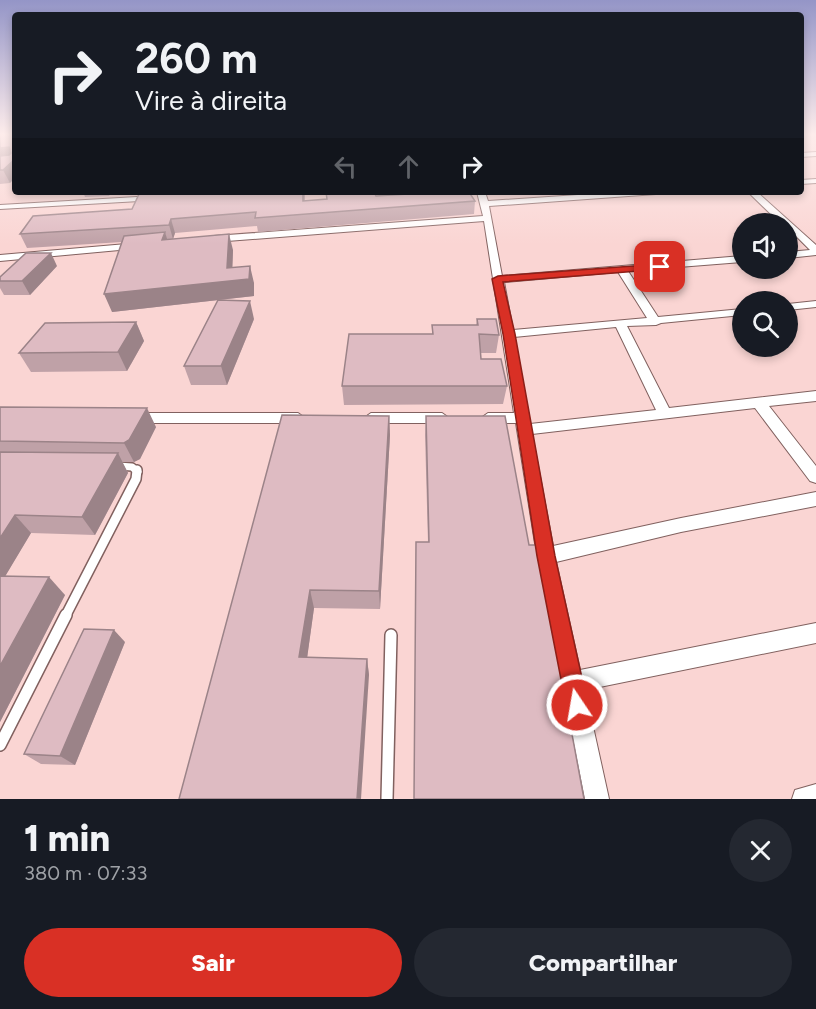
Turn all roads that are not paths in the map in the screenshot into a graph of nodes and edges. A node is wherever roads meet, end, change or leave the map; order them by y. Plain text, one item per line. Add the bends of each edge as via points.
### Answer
1 (616, 195) edge
2 (755, 195) edge
3 (162, 197) edge
4 (484, 205) edge
5 (0, 207) edge
6 (775, 213) edge
7 (798, 234) edge
8 (207, 240) edge
9 (150, 245) edge
10 (816, 251) edge
11 (798, 254) edge
12 (0, 258) edge
13 (732, 260) edge
14 (622, 270) junction
15 (498, 279) junction
16 (816, 304) edge
17 (798, 306) edge
18 (732, 313) edge
19 (656, 322) junction
20 (621, 325) junction
21 (509, 334) junction
22 (816, 396) edge
23 (759, 403) junction
24 (665, 414) junction
25 (119, 418) edge
26 (309, 418) edge
27 (357, 418) edge
28 (452, 418) edge
29 (476, 418) edge
30 (524, 424) junction
31 (108, 466) edge
32 (816, 477) edge
33 (816, 500) edge
34 (546, 556) junction
35 (816, 633) edge
36 (391, 635) dead end
37 (572, 682) junction
38 (0, 745) edge
39 (816, 796) edge
40 (387, 799) edge
41 (597, 799) edge
42 (804, 799) edge

1 - 4 street
2 - 6 street
3 - 5 street
4 - 8 street
4 - 15 street
7 - 10 street
9 - 12 street
10 - 11 street
13 - 14 street
14 - 15 street
14 - 19 street
15 - 21 street
16 - 17 street
18 - 19 street
19 - 20 street
20 - 21 street
20 - 24 street
21 - 30 street
22 - 23 street
23 - 24 street
23 - 32 street
24 - 30 street
25 - 26 street
27 - 28 street
29 - 30 street
30 - 34 street
31 - 38 lane via 132,467 138,471 136,479
33 - 34 street
34 - 37 street
35 - 37 street
36 - 40 lane
37 - 41 street
39 - 42 street

